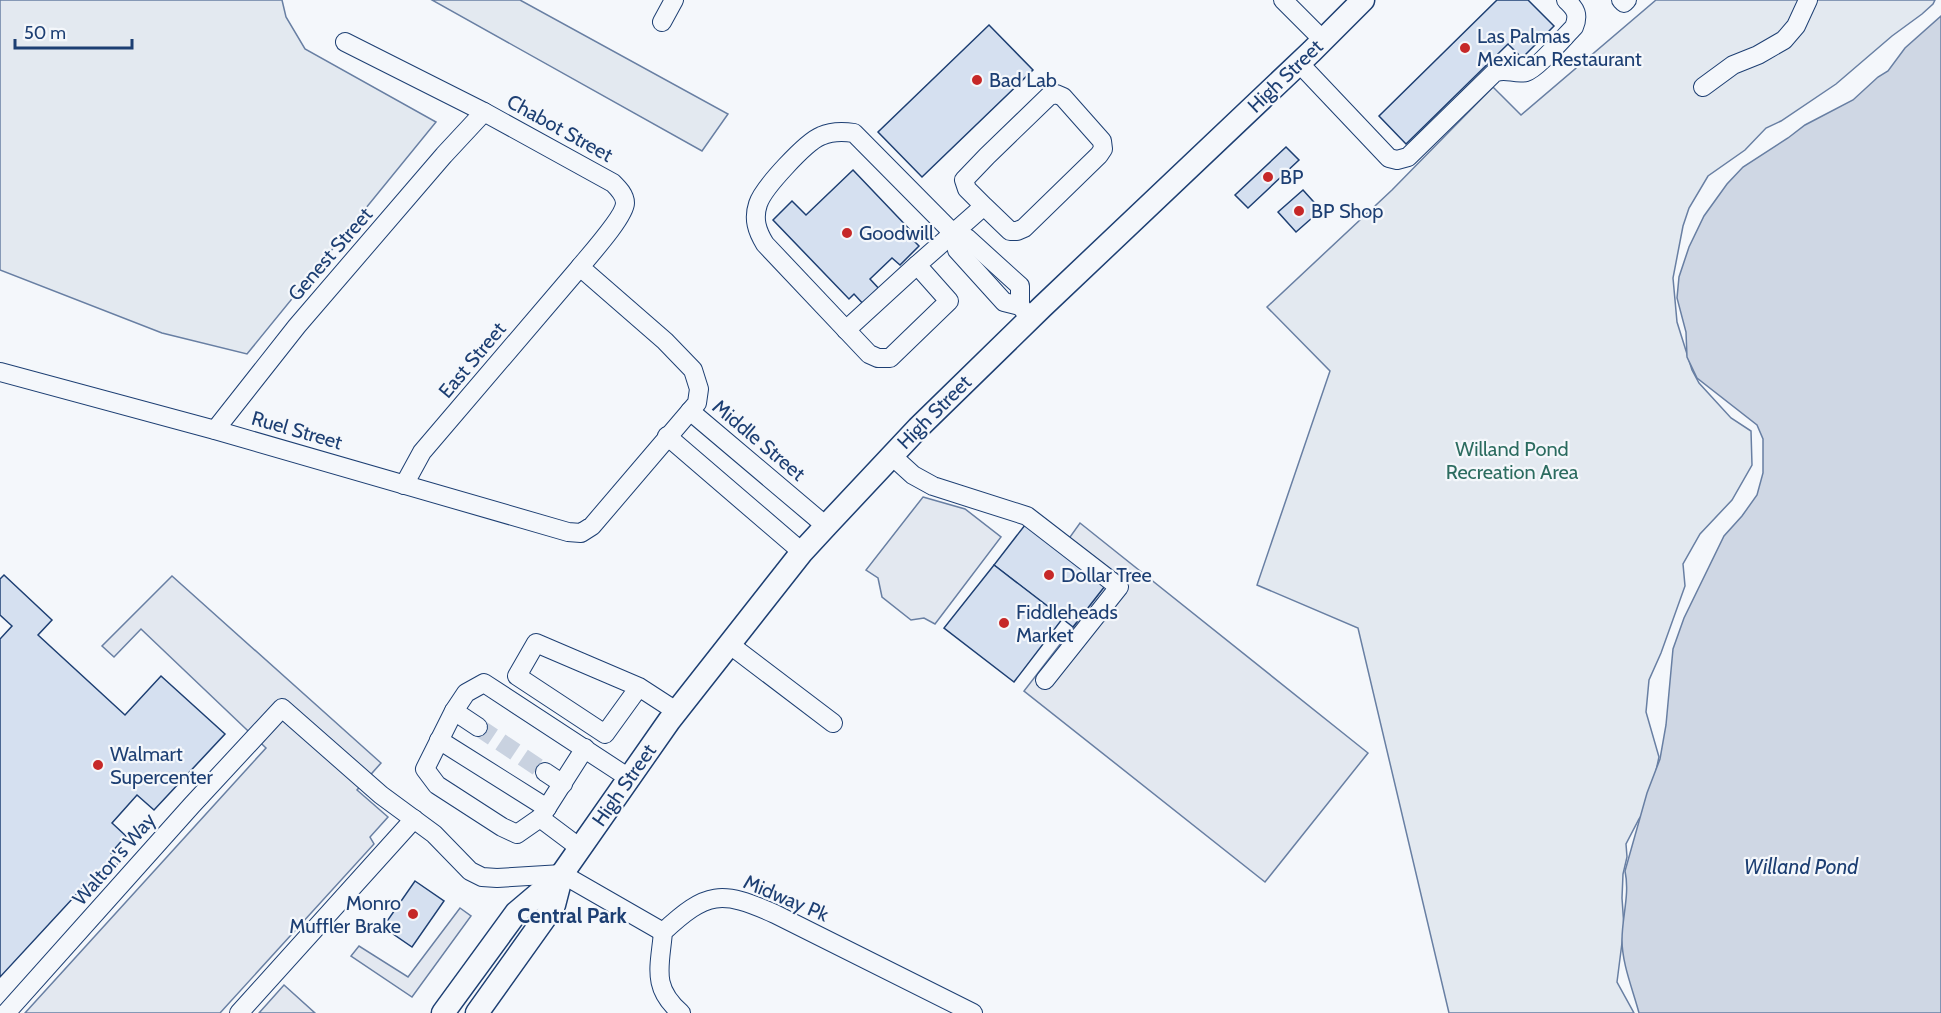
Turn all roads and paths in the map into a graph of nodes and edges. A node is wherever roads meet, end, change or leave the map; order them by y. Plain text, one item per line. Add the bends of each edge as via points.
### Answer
1 (674, 0) edge
2 (1283, 0) edge
3 (1363, 0) edge
4 (1566, 0) edge
5 (1808, 0) edge
6 (662, 22) dead end
7 (1323, 40) junction
8 (345, 42) dead end
9 (1299, 63) junction
10 (1703, 87) dead end
11 (484, 112) junction
12 (984, 206) junction
13 (954, 234) junction
14 (917, 266) junction
15 (580, 267) junction
16 (1025, 312) junction
17 (846, 330) junction
18 (0, 372) edge
19 (690, 411) junction
20 (214, 430) junction
21 (667, 436) junction
22 (891, 455) junction
23 (404, 485) junction
24 (826, 526) junction
25 (581, 533) joint
26 (802, 552) junction
27 (729, 644) junction
28 (1045, 680) dead end
29 (639, 687) junction
30 (454, 711) junction
31 (676, 711) junction
32 (833, 723) dead end
33 (478, 727) tunnel mouth
34 (439, 740) junction
35 (585, 748) junction
36 (545, 772) tunnel mouth
37 (629, 778) junction
38 (563, 783) junction
39 (544, 813) junction
40 (414, 819) junction
41 (580, 848) junction
42 (562, 874) junction
43 (663, 932) junction
44 (480, 1012) edge
45 (6, 1013) edge
46 (239, 1013) edge
47 (443, 1013) edge
48 (681, 1013) edge
49 (973, 1013) edge

1 - 6 street
2 - 7 street
3 - 7 main road, High Street
4 - 9 street via 1577,12 1574,27 1539,63 1524,73 1494,73 1408,157 1397,160 1389,158
5 - 10 street via 1796,26 1784,40 1733,65
7 - 9 main road, High Street
8 - 11 street, Chabot Street
9 - 16 main road, High Street
11 - 15 street, Chabot Street via 613,183 621,192 625,204 622,214
11 - 20 street, Genest Street via 297,326
12 - 12 street via 967,189 964,180 1049,96 1063,97 1102,141 1099,155 1024,228 1010,231
12 - 13 street
13 - 14 street
13 - 16 street via 957,250 1004,302
13 - 17 street via 854,133 840,131 810,141 766,188 758,203 757,231
14 - 17 street
14 - 17 street via 949,301 890,358 869,354
15 - 19 street via 666,341 693,370 699,389 697,403
15 - 23 street, East Street via 422,452
16 - 22 main road, High Street
18 - 20 street, Ruel Street
19 - 21 street, Middle Street
19 - 24 street, Middle Street
20 - 23 street, Ruel Street
21 - 25 street, Middle Street via 592,526
21 - 26 street
22 - 24 main road, High Street
22 - 28 street via 913,475 933,486 1027,516 1119,587
23 - 25 street, Ruel Street
24 - 26 main road, High Street
26 - 27 main road, High Street
27 - 31 main road, High Street
27 - 32 street
29 - 29 street via 536,643 517,676 605,734
29 - 31 street
30 - 33 street
30 - 34 street
30 - 35 street via 466,693 484,683
31 - 37 main road, High Street
34 - 39 street
34 - 39 street via 425,769 437,785 517,834
35 - 37 street
35 - 38 street
36 - 38 street
37 - 41 main road, High Street
38 - 39 street
39 - 41 street
40 - 42 street via 435,834 470,871 482,877
40 - 45 street, Walton's Way via 282,708
40 - 46 street
41 - 42 main road, High Street
42 - 43 street
42 - 44 main road, High Street via 554,905
42 - 47 main road, High Street via 516,913
43 - 48 street via 659,978 662,992
43 - 49 street, Midway Pk via 711,899 746,901

